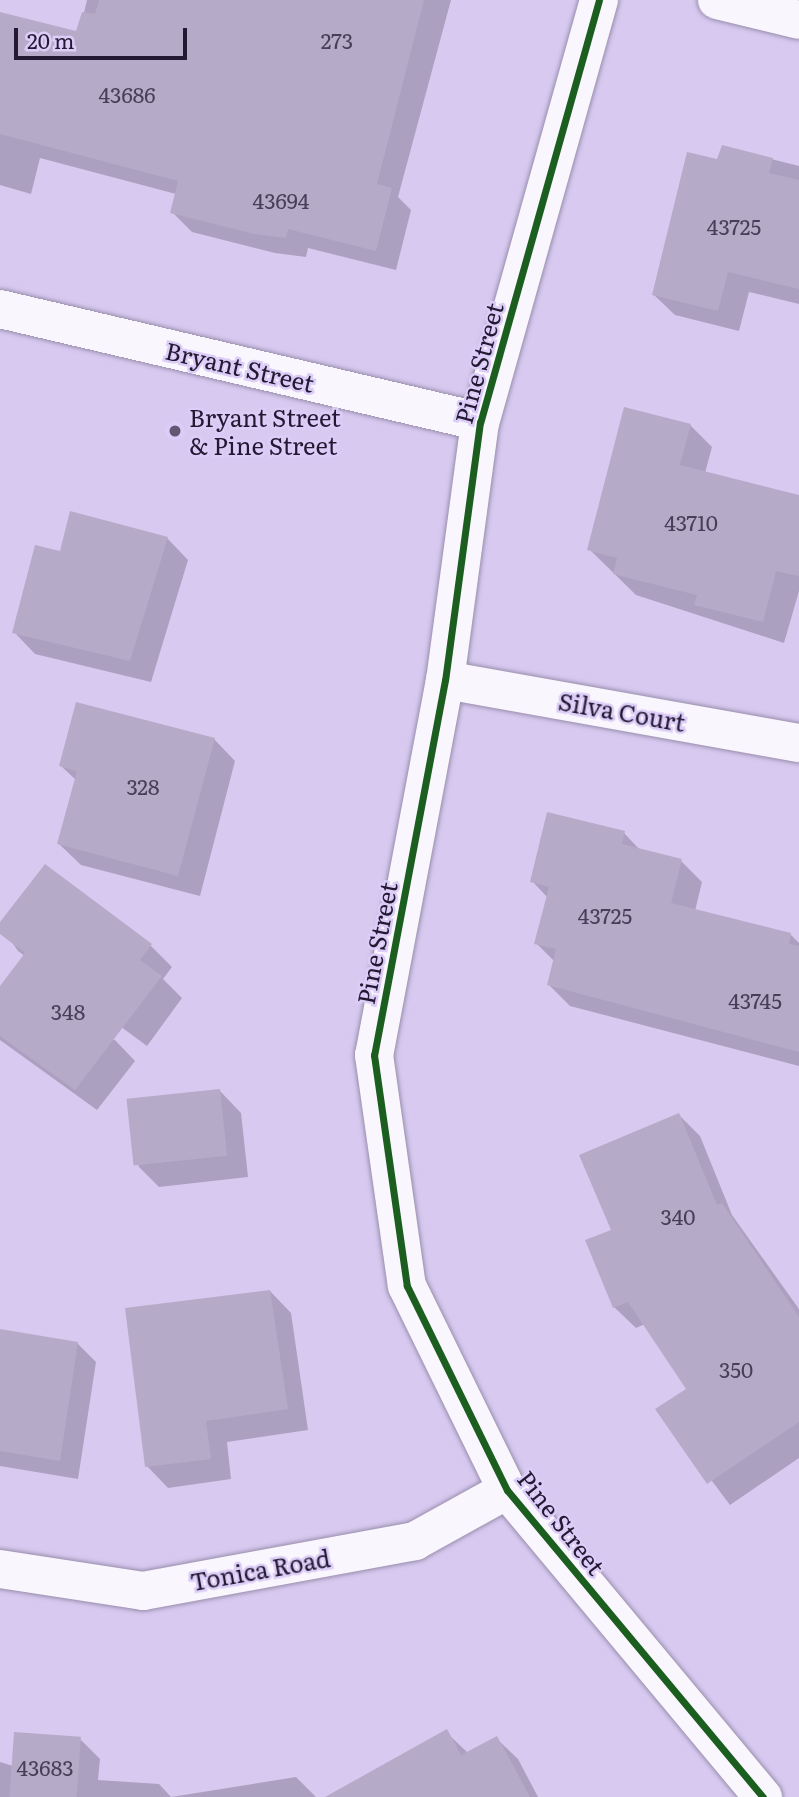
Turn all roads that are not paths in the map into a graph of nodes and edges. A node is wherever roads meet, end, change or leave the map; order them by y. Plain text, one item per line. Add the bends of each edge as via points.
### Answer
1 (599, 0) edge
2 (717, 0) edge
3 (799, 20) edge
4 (0, 309) edge
5 (480, 422) junction
6 (445, 680) junction
7 (799, 743) edge
8 (508, 1490) junction
9 (0, 1569) edge
10 (763, 1797) edge

1 - 5 street, Pine Street
2 - 3 street
4 - 5 street, Bryant Street
5 - 6 street, Pine Street
6 - 7 street, Silva Court
6 - 8 street, Pine Street via 374,1055 407,1286
8 - 9 street, Tonica Road via 415,1541 143,1591
8 - 10 street, Pine Street

